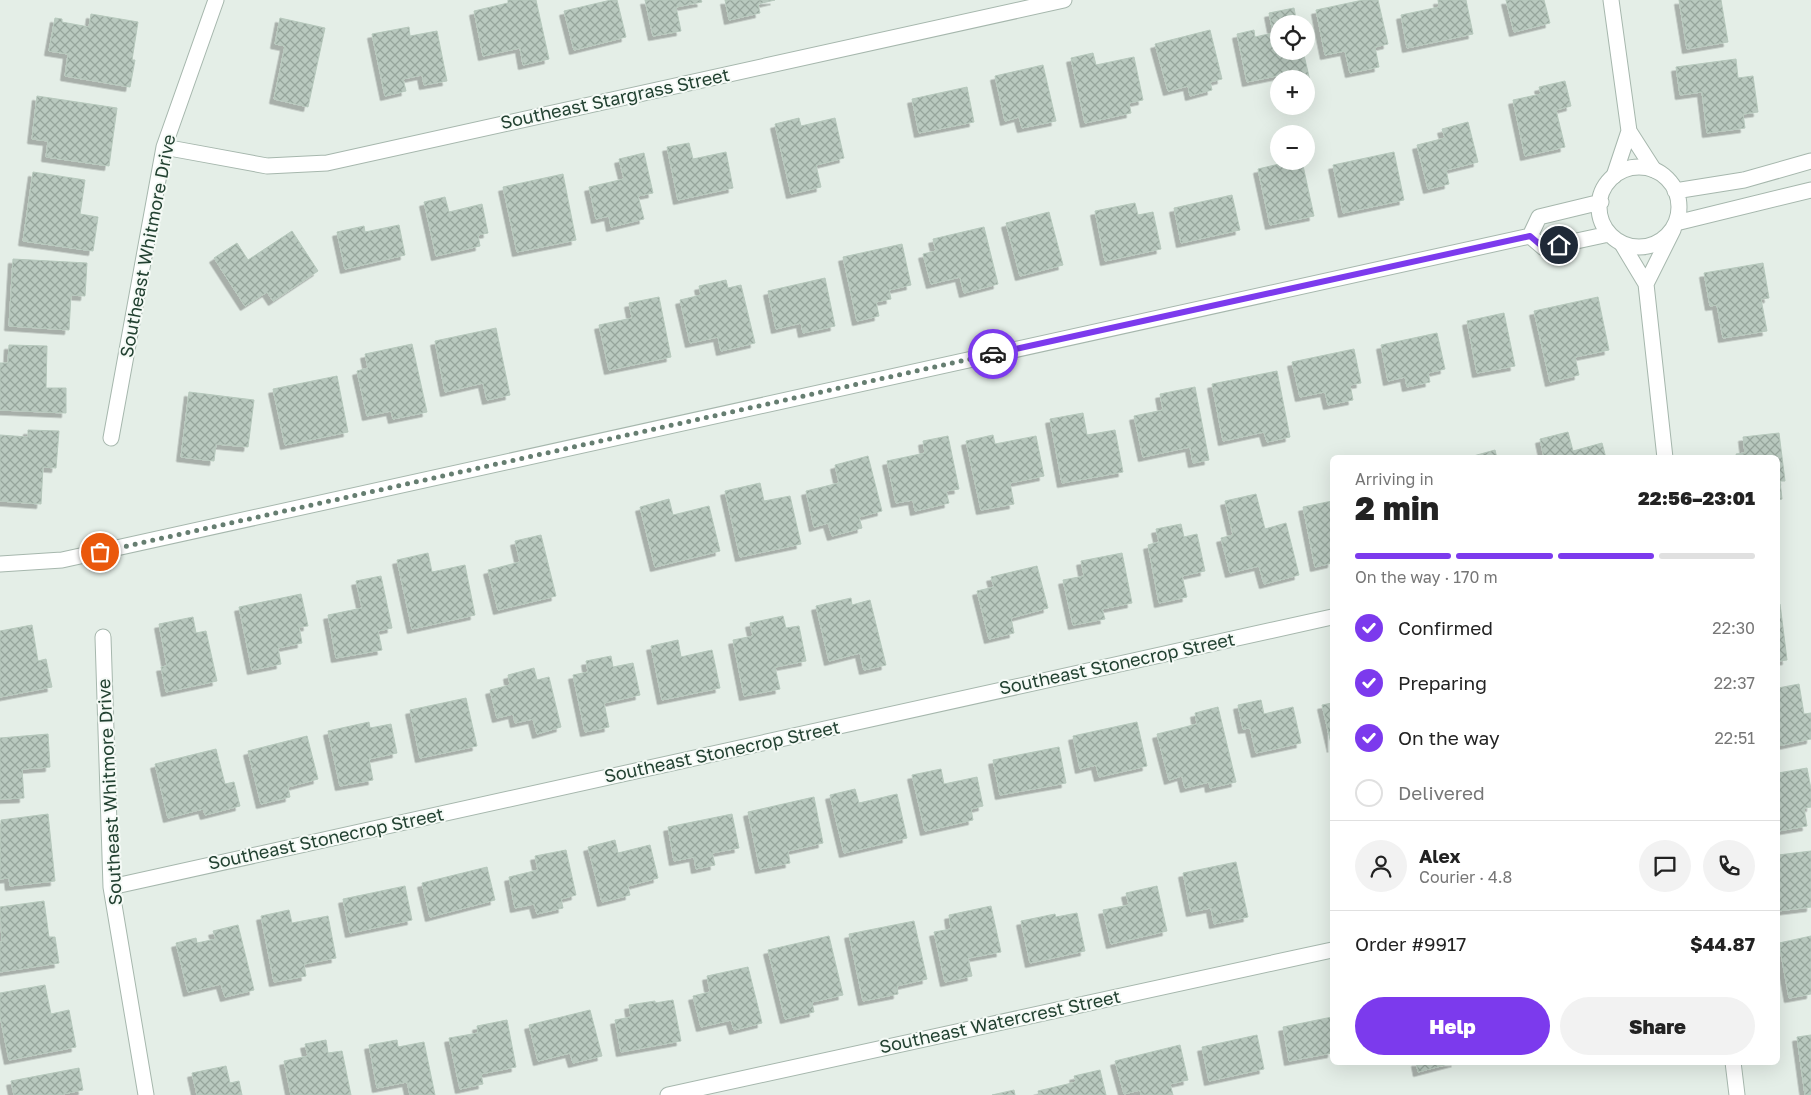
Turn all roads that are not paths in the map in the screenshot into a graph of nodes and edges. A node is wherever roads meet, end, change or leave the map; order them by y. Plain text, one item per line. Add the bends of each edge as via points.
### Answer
1 (216, 0) edge
2 (1064, 0) edge
3 (1611, 0) edge
4 (1629, 131) junction
5 (164, 147) junction
6 (1811, 161) edge
7 (1654, 170) junction
8 (1614, 176) junction
9 (1811, 190) edge
10 (1675, 191) junction
11 (1600, 202) junction
12 (1674, 226) junction
13 (1609, 234) junction
14 (1530, 236) junction
15 (1622, 244) junction
16 (1646, 284) junction
17 (111, 438) dead end
18 (1665, 455) edge
19 (0, 564) edge
20 (1330, 617) edge
21 (103, 637) dead end
22 (111, 886) junction
23 (1330, 950) edge
24 (1733, 1065) edge
25 (146, 1095) edge
26 (668, 1095) edge
27 (1737, 1095) edge

1 - 5 street, Southeast Whitmore Drive
2 - 5 street, Southeast Stargrass Street via 327,163 267,166
3 - 4 street
4 - 7 street
4 - 8 street
5 - 17 street, Southeast Whitmore Drive
6 - 10 street via 1744,180
7 - 8 street via 1635,168
7 - 10 street via 1666,178
8 - 11 street
9 - 12 street
10 - 12 street via 1679,208
11 - 13 street via 1601,218
11 - 14 street via 1539,217
12 - 15 street via 1665,239 1650,246
12 - 16 street
13 - 14 street via 1544,248
13 - 15 street
14 - 19 street via 62,560
15 - 16 street
16 - 18 street
20 - 22 street, Southeast Stonecrop Street
21 - 22 street, Southeast Whitmore Drive
22 - 25 street, Southeast Whitmore Drive
23 - 26 street, Southeast Watercrest Street
24 - 27 street

